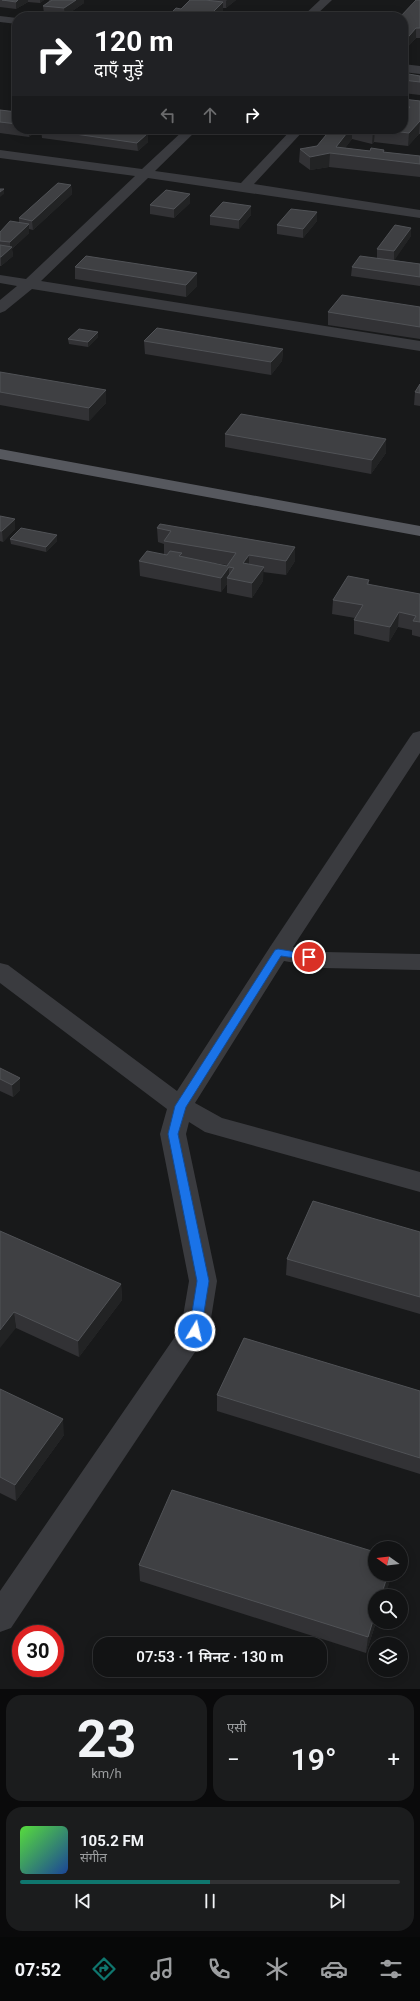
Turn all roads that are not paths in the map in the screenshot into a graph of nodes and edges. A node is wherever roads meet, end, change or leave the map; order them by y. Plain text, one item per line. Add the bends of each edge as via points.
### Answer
1 (326, 0) edge
2 (313, 12) edge
3 (0, 19) edge
4 (12, 20) edge
5 (408, 69) edge
6 (420, 70) edge
7 (187, 134) edge
8 (294, 134) edge
9 (0, 154) edge
10 (146, 174) junction
11 (244, 187) junction
12 (420, 214) edge
13 (0, 279) edge
14 (30, 283) junction
15 (0, 308) edge
16 (420, 346) edge
17 (0, 454) edge
18 (420, 531) edge
19 (420, 737) edge
20 (278, 952) junction
21 (420, 962) edge
22 (0, 971) edge
23 (180, 1106) junction
24 (420, 1182) edge
25 (0, 1618) edge

1 - 2 street
3 - 4 street
5 - 6 street
7 - 10 street
8 - 11 street
9 - 10 street
10 - 11 street
10 - 14 street
11 - 12 street
13 - 14 street
14 - 15 street
14 - 16 street
17 - 18 main road
19 - 20 street
20 - 21 street via 324,960
20 - 23 street
22 - 23 street
23 - 24 street via 214,1125
23 - 25 street via 173,1134 203,1281 195,1331

